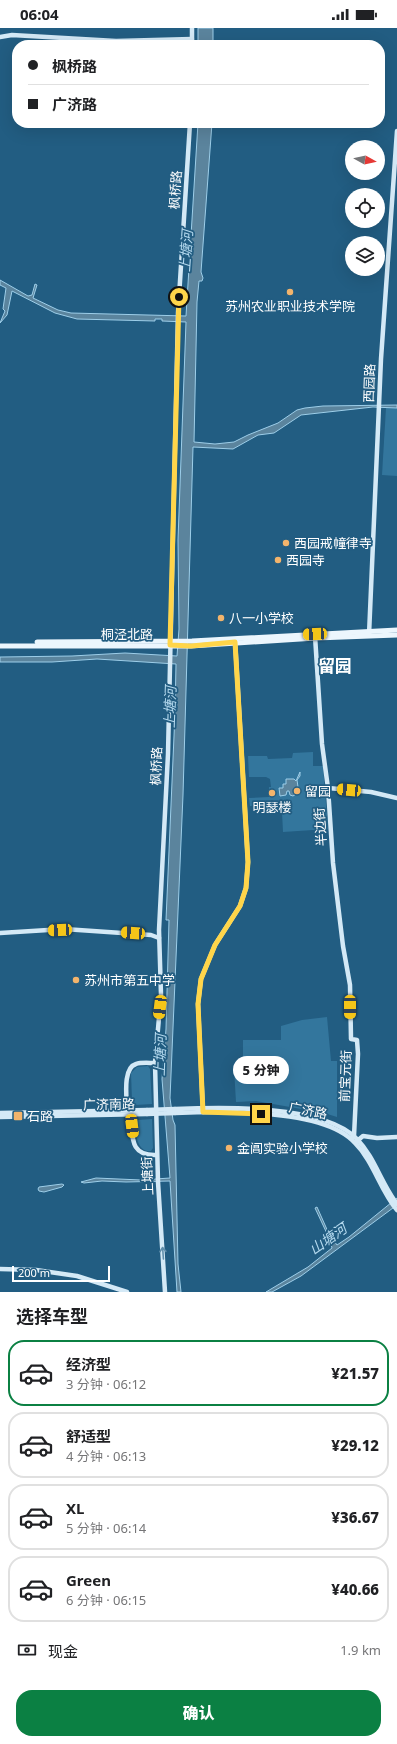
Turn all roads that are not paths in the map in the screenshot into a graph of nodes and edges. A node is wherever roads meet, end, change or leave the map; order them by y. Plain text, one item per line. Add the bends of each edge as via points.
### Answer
1 (192, 28) edge
2 (0, 37) edge
3 (192, 39) joint
4 (190, 128) edge
5 (397, 131) edge
6 (397, 630) edge
7 (369, 634) junction
8 (397, 635) edge
9 (315, 636) junction
10 (235, 640) junction
11 (0, 643) edge
12 (170, 643) junction
13 (0, 646) edge
14 (328, 788) junction
15 (397, 798) edge
16 (0, 933) edge
17 (159, 938) junction
18 (350, 1018) joint
19 (154, 1063) junction
20 (203, 1110) junction
21 (0, 1112) edge
22 (147, 1112) joint
23 (129, 1113) junction
24 (0, 1117) edge
25 (397, 1137) edge
26 (355, 1139) junction
27 (156, 1155) junction
28 (382, 1184) junction
29 (397, 1204) edge
30 (397, 1210) edge
31 (0, 1268) edge
32 (127, 1292) edge
33 (165, 1292) edge

1 - 3 main road
2 - 3 main road via 12,35 116,40
4 - 12 main road, 枫桥路 via 178,313
5 - 7 main road, 西园路 via 379,407
6 - 7 main road, 桐泾北路
7 - 8 main road, 桐泾北路
7 - 9 main road, 桐泾北路
9 - 10 main road, 桐泾北路
9 - 14 main road, 半边街 via 322,744
10 - 12 main road, 桐泾北路 via 192,644
10 - 20 main road via 248,875 240,906 215,945 201,979 198,1004
11 - 12 main road, 桐泾北路
12 - 13 main road, 桐泾北路
12 - 17 main road, 枫桥路 via 168,754
14 - 15 main road via 371,792
14 - 18 main road, 半边街 via 333,863 350,985
16 - 17 main road via 64,929 152,935
17 - 19 main road, 上塘街 via 161,995
18 - 26 main road, 前宝元街 via 351,1039 357,1040 358,1054
19 - 23 main road via 137,1063 129,1070
19 - 27 main road, 上塘街
20 - 22 main road, 广济路, bridge
20 - 26 main road, 广济路 via 264,1114 318,1122
21 - 23 main road, 广济南路
22 - 23 main road, 广济南路
23 - 24 main road, 广济南路
23 - 27 main road via 137,1149 144,1154
25 - 26 main road via 363,1136
26 - 28 main road, 广济路
33 -> 27 main road, 上塘街
28 - 29 main road, 广济路
28 - 30 main road, 广济路
31 - 32 main road via 77,1276

